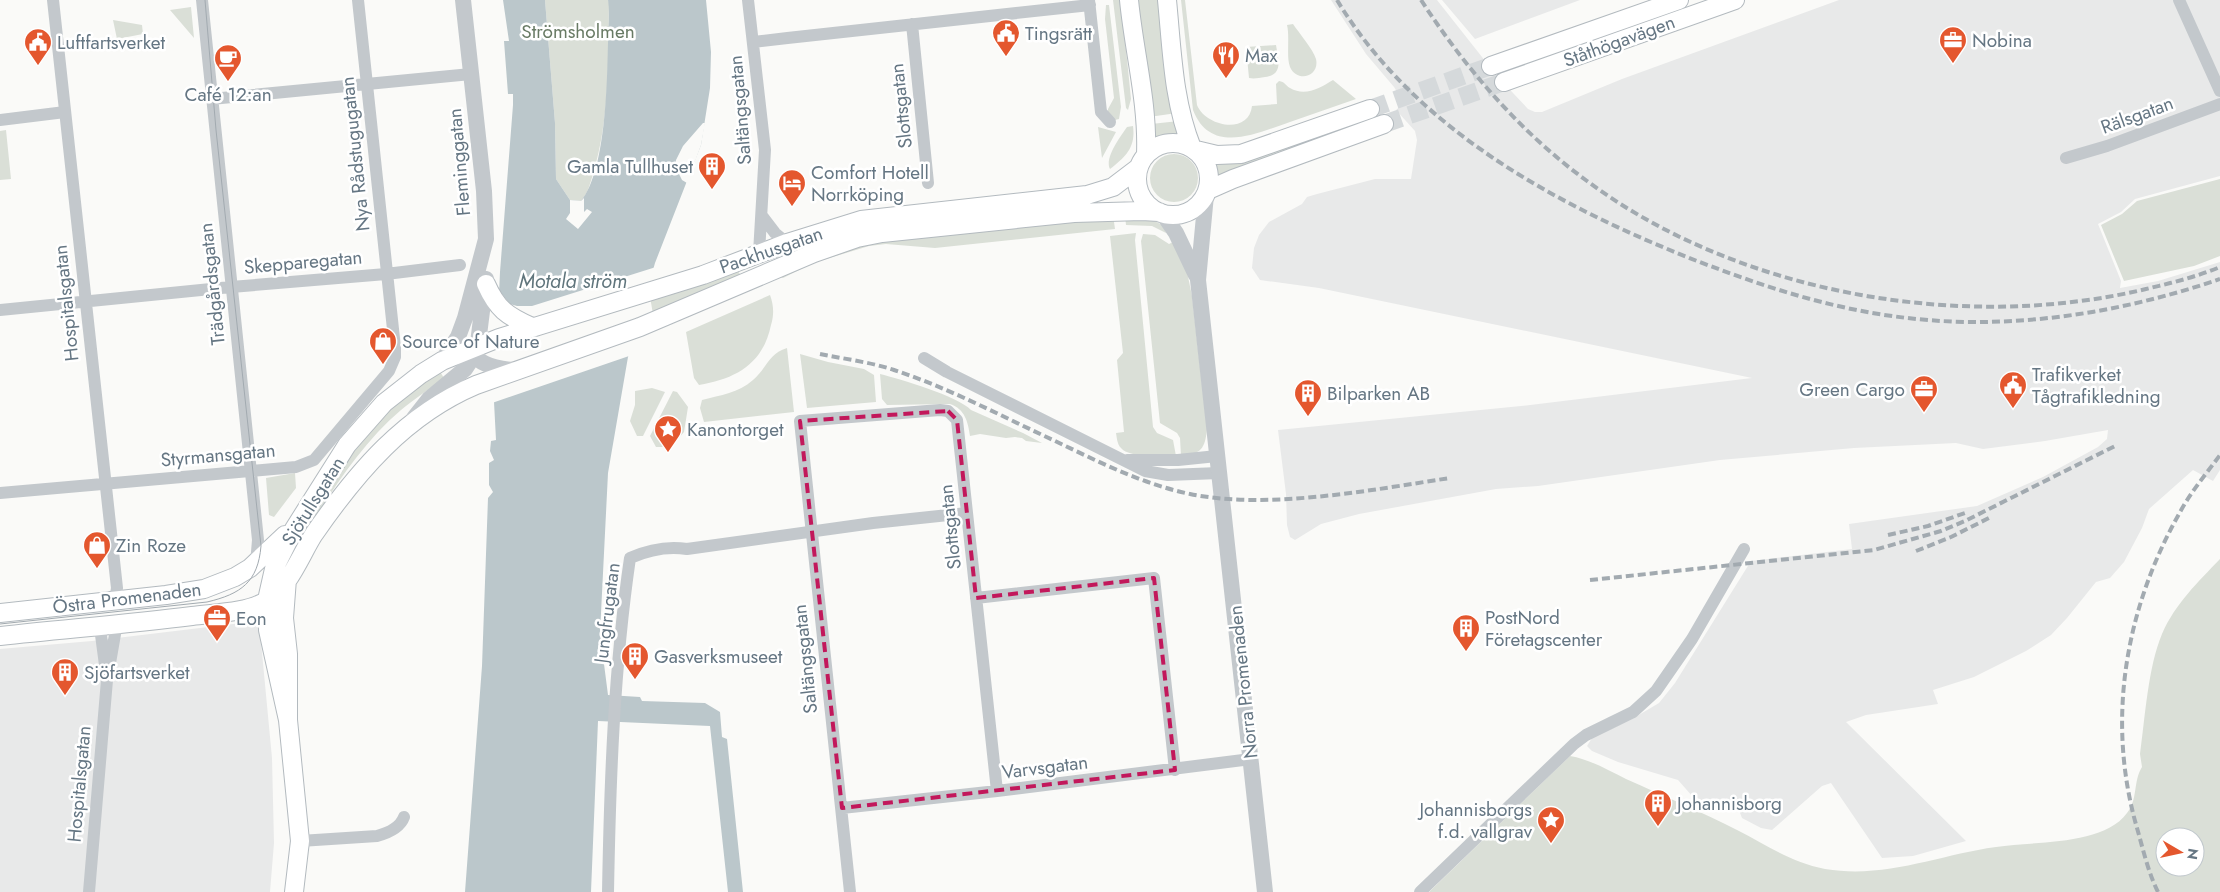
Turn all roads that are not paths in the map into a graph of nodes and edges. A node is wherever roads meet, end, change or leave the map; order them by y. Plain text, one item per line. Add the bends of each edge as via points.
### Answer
1 (53, 0) edge
2 (202, 0) edge
3 (358, 0) edge
4 (463, 0) edge
5 (748, 0) edge
6 (1129, 0) edge
7 (1167, 0) edge
8 (1679, 0) edge
9 (1735, 0) edge
10 (2179, 0) edge
11 (1090, 3) edge
12 (912, 24) junction
13 (752, 42) junction
14 (1491, 66) tunnel mouth
15 (471, 74) junction
16 (1504, 82) tunnel mouth
17 (366, 84) junction
18 (2220, 90) edge
19 (211, 99) junction
20 (2220, 104) edge
21 (1370, 109) tunnel mouth
22 (65, 112) junction
23 (0, 120) edge
24 (1110, 122) dead end
25 (1384, 124) tunnel mouth
26 (1194, 149) junction
27 (2066, 158) dead end
28 (1139, 161) junction
29 (928, 183) dead end
30 (1204, 197) junction
31 (1073, 205) junction
32 (1156, 210) junction
33 (762, 216) junction
34 (486, 239) junction
35 (787, 243) junction
36 (759, 253) junction
37 (460, 265) dead end
38 (386, 274) junction
39 (1198, 280) junction
40 (486, 284) junction
41 (231, 287) junction
42 (85, 301) junction
43 (0, 310) edge
44 (466, 318) junction
45 (532, 327) junction
46 (479, 348) junction
47 (924, 358) dead end
48 (442, 360) junction
49 (392, 364) joint
50 (514, 370) joint
51 (493, 372) junction
52 (800, 421) joint
53 (410, 423) junction
54 (1217, 456) junction
55 (1125, 460) junction
56 (251, 471) junction
57 (1219, 473) junction
58 (106, 483) junction
59 (0, 493) edge
60 (968, 513) junction
61 (294, 529) junction
62 (811, 532) junction
63 (1744, 549) dead end
64 (256, 564) junction
65 (287, 578) junction
66 (976, 598) junction
67 (267, 600) junction
68 (116, 601) junction
69 (0, 613) edge
70 (117, 623) junction
71 (96, 626) junction
72 (0, 636) edge
73 (107, 680) junction
74 (288, 720) junction
75 (1251, 759) junction
76 (1175, 770) junction
77 (996, 792) junction
78 (842, 808) junction
79 (404, 817) dead end
80 (300, 841) junction
81 (89, 892) edge
82 (294, 892) edge
83 (608, 892) edge
84 (850, 892) edge
85 (1265, 892) edge
86 (1420, 892) edge

1 - 22 street, Hospitalsgatan
2 - 19 street, Trädgårdsgatan
3 - 17 street, Nya Rådstugugatan
4 - 15 street, Fleminggatan
5 - 13 street, Saltängsgatan
6 - 28 main road via 1146,121
7 - 26 main road via 1181,116
8 - 14 main road, Ståthögavägen
9 - 16 main road, Ståthögavägen
10 - 18 street
11 - 12 street
11 - 24 street via 1101,112
12 - 13 street
12 - 29 street, Slottsgatan
13 - 33 street, Saltängsgatan via 765,150
15 - 17 street
15 - 34 street, Fleminggatan
17 - 19 street
17 - 38 street, Nya Rådstugugatan
19 - 41 street, Trädgårdsgatan
20 - 27 street, Rälsgatan
21 - 26 main road via 1241,154 1217,156
22 - 23 street
22 - 42 street, Hospitalsgatan
25 - 30 main road
26 - 28 main road via 1181,143 1168,143 1156,146
26 - 30 main road via 1208,168 1210,183
28 - 31 main road, Packhusgatan
28 - 32 main road via 1139,190
30 - 32 main road via 1181,214
30 - 39 street, Norra Promenaden via 1193,226 1199,260
31 - 32 main road, Packhusgatan via 1117,200
31 - 35 main road, Packhusgatan via 861,220
31 - 50 main road, Packhusgatan via 857,238 640,327
32 - 39 street, Norra Promenaden via 1185,249
33 - 35 street
33 - 36 street, Saltängsgatan
34 - 40 street
34 - 44 street, Fleminggatan
35 - 36 main road, Packhusgatan
36 - 45 main road, Packhusgatan via 702,275
37 - 38 street, Skepparegatan
38 - 41 street, Skepparegatan
38 - 49 street, Nya Rådstugugatan via 395,348
39 - 54 street, Norra Promenaden
40 - 45 main road via 496,304 511,317
40 - 46 street
41 - 42 street, Skepparegatan
41 - 56 street, Trädgårdsgatan
42 - 43 street, Skepparegatan
42 - 58 street, Hospitalsgatan
44 - 46 street, Fleminggatan via 464,335
44 - 48 street, Fleminggatan
45 - 46 main road, Packhusgatan
46 - 48 main road, Sjötullsgatan
46 - 51 street
46 - 53 street, Sjötullsgatan via 465,369 429,399
47 - 55 street via 946,372
48 - 61 main road, Sjötullsgatan via 384,403 357,431
49 - 56 street, Styrmansgatan via 314,460 296,467
50 - 51 main road, Sjötullsgatan
51 - 53 main road, Sjötullsgatan
52 - 60 street, Slottsgatan via 948,411 957,420
52 - 62 street, Saltängsgatan
53 - 65 main road, Sjötullsgatan via 380,451 337,502
54 - 55 street
54 - 57 street, Norra Promenaden
55 - 57 street via 1145,472 1168,475
56 - 58 street, Styrmansgatan
56 - 64 street, Trädgårdsgatan via 258,545
57 - 75 street, Norra Promenaden
58 - 59 street, Styrmansgatan
58 - 68 street, Hospitalsgatan
60 - 62 street, Jungfrugatan
60 - 66 street, Slottsgatan
61 - 64 main road, Östra Promenaden
61 - 67 main road, Sjötullsgatan via 274,569
62 - 78 street, Saltängsgatan
62 - 83 street, Jungfrugatan via 687,549 674,547 630,558 614,721
63 - 86 street via 1692,639 1656,691 1633,712 1574,744
64 - 68 main road, Östra Promenaden via 235,577 204,589
65 - 67 main road, Östra Promenaden
65 - 74 main road, Sjötullsgatan via 284,618 288,654
66 - 76 street via 1154,578
66 - 77 street, Slottsgatan
67 - 70 main road, Östra Promenaden via 258,605 214,613
67 - 74 main road, Sjötullsgatan via 268,630
68 - 69 main road, Östra Promenaden
70 - 71 main road, Östra Promenaden
70 - 73 street, Hospitalsgatan
71 - 72 main road, Östra Promenaden
71 - 73 street, Hospitalsgatan via 101,635
73 - 81 street, Hospitalsgatan
74 - 80 main road, Sjötullsgatan
75 - 76 street, Varvsgatan
75 - 85 street, Norra Promenaden
76 - 77 street, Varvsgatan
77 - 78 street, Varvsgatan
78 - 84 street, Saltängsgatan
79 - 80 street via 388,833 377,836
80 - 82 main road, Sjötullsgatan

